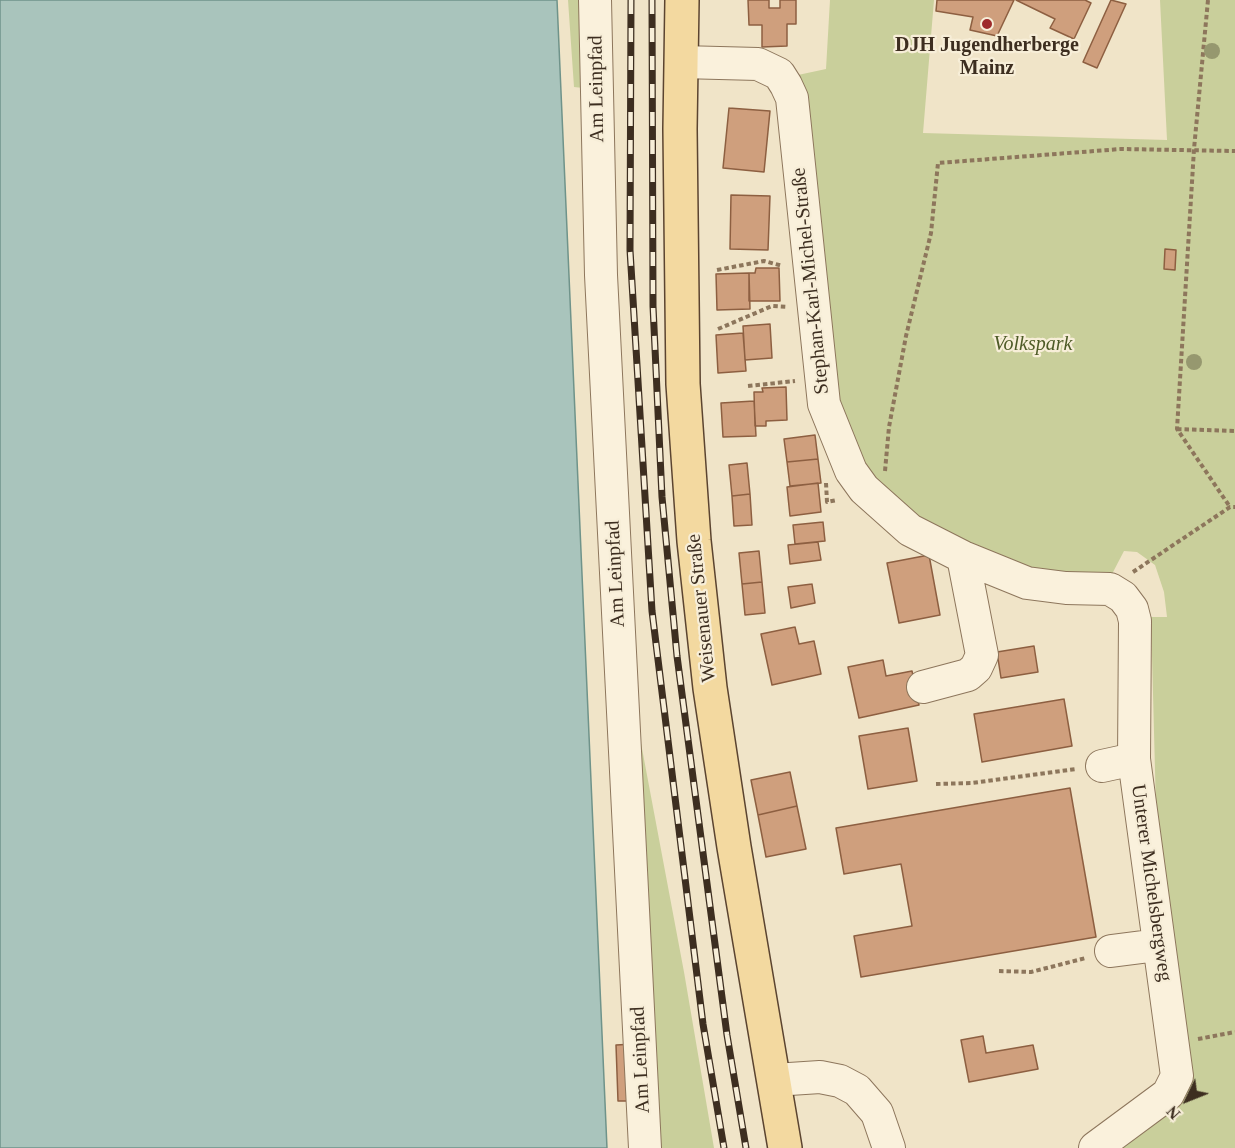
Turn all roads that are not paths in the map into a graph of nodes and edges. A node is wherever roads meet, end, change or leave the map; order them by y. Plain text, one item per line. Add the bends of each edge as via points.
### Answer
1 (595, 0) edge
2 (682, 0) edge
3 (681, 62) junction
4 (963, 557) junction
5 (1110, 589) joint
6 (923, 687) dead end
7 (1134, 759) junction
8 (1102, 766) road end
9 (1158, 945) junction
10 (1111, 951) road end
11 (774, 1080) junction
12 (645, 1148) edge
13 (785, 1148) edge
14 (889, 1148) edge
15 (1095, 1148) edge

1 - 12 street, Am Leinpfad via 601,274
2 - 3 main road, Weisenauer Straße
3 - 4 street, Stephan-Karl-Michel-Straße via 758,64 771,68 783,80 792,98 824,405 851,471 864,489 909,530
3 - 11 main road, Weisenauer Straße via 683,384 694,541 714,711
4 - 5 street, Stephan-Karl-Michel-Straße via 1028,583
4 - 6 street via 982,655 968,675
5 - 7 street, Unterer Michelsbergweg via 1123,597 1135,621
7 - 8 street
7 - 9 street, Unterer Michelsbergweg
9 - 10 street
9 - 15 street, Unterer Michelsbergweg via 1176,1076 1168,1094
11 - 13 main road, Weisenauer Straße
11 - 14 street via 820,1077 857,1090 877,1113

